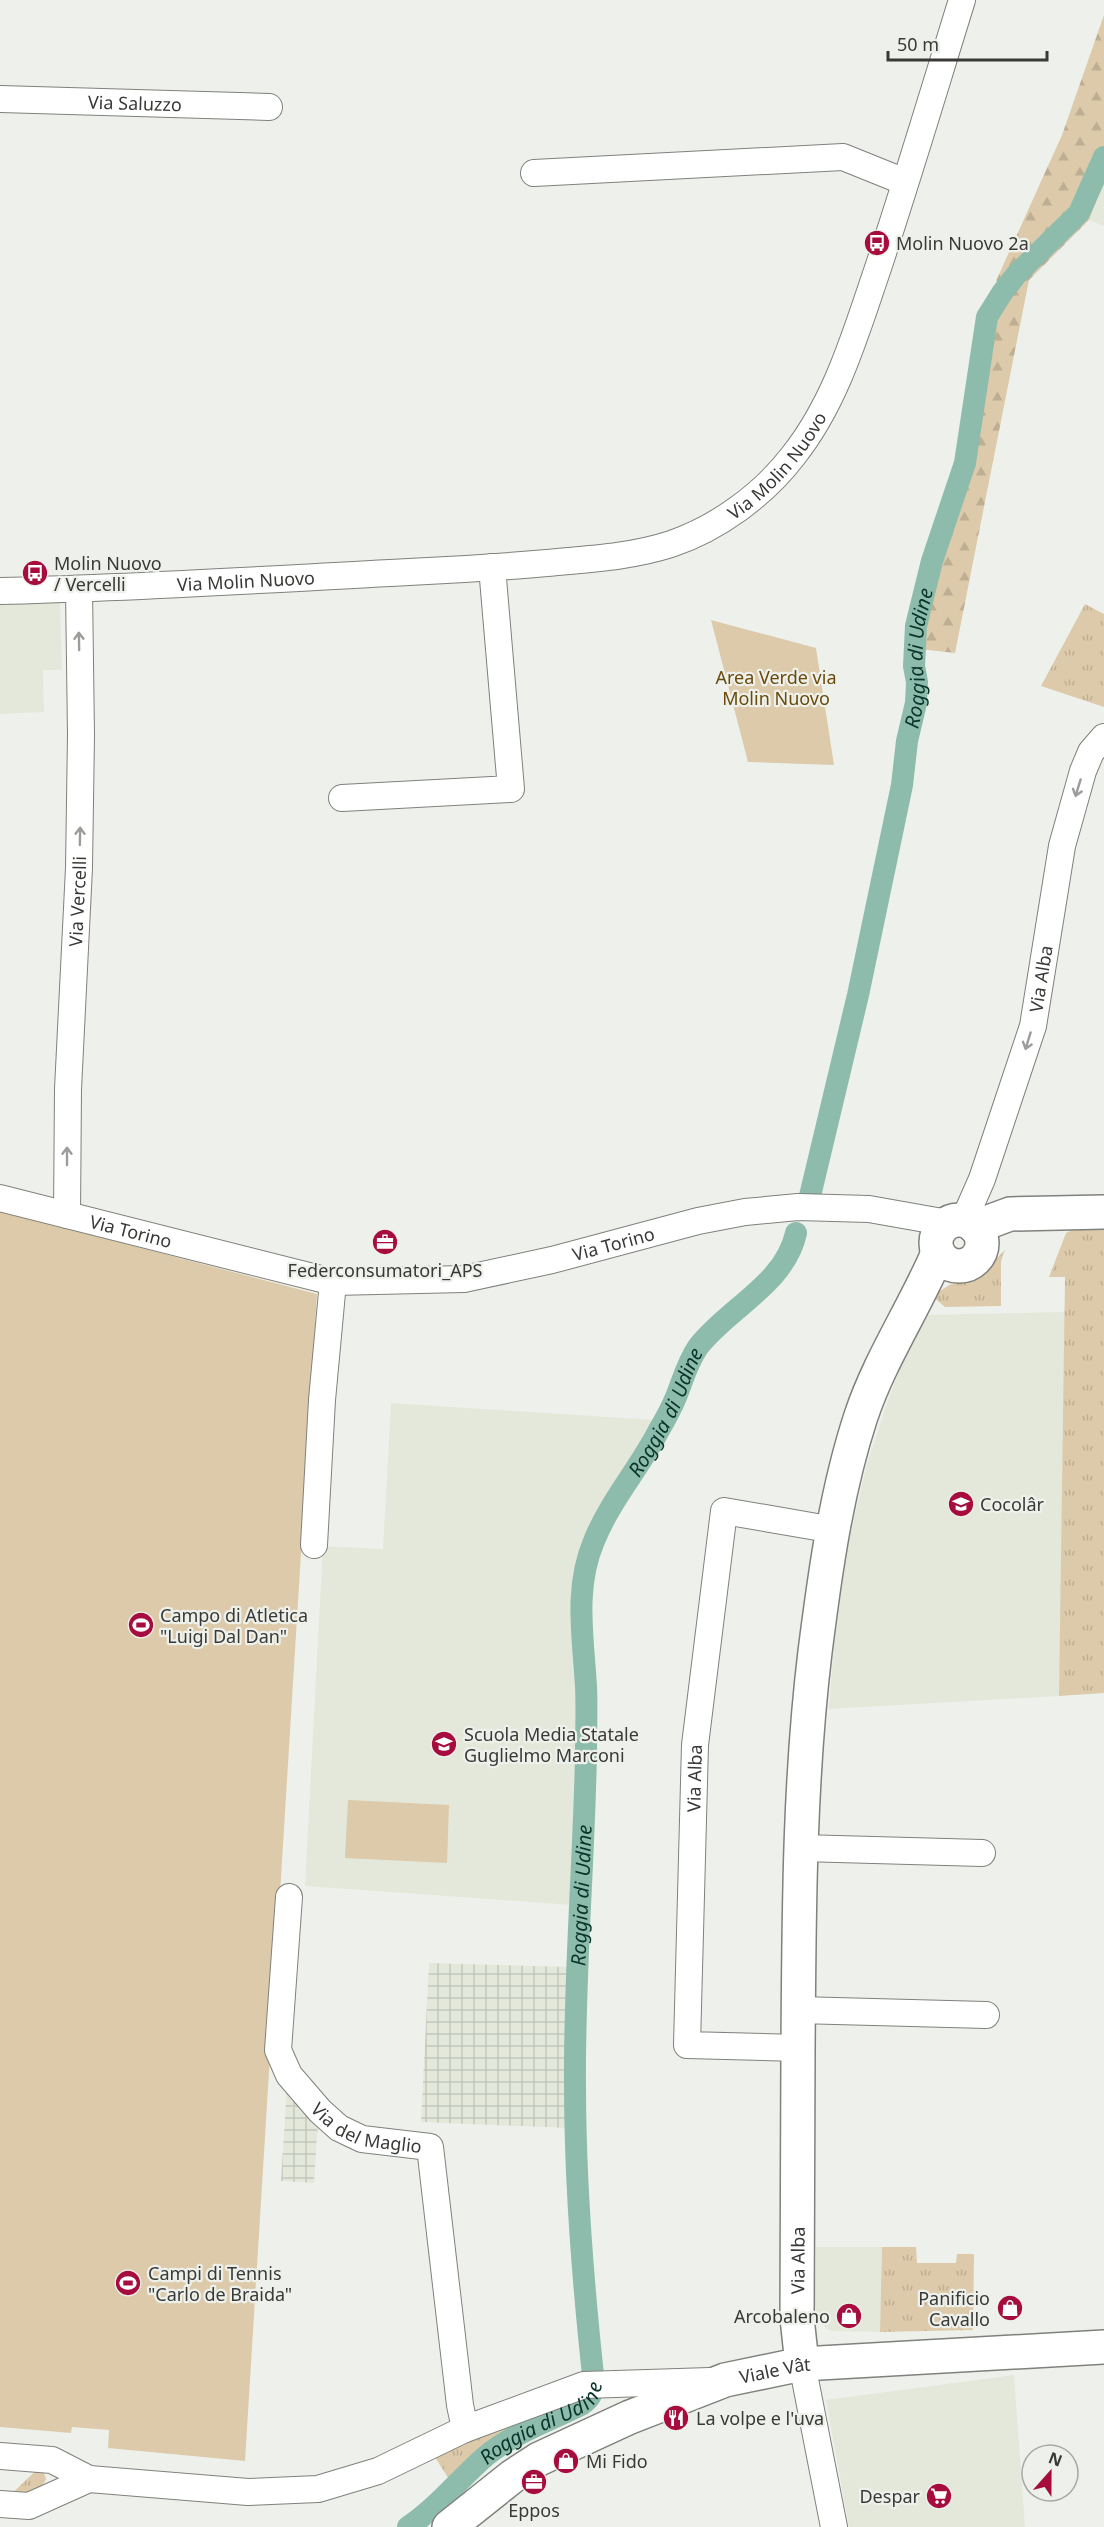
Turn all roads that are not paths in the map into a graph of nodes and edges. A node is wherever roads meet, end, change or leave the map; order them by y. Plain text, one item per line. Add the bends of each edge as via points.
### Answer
1 (962, 0) edge
2 (0, 99) edge
3 (269, 107) dead end
4 (534, 173) dead end
5 (905, 182) junction
6 (492, 567) junction
7 (79, 589) junction
8 (0, 591) edge
9 (1104, 737) edge
10 (342, 798) dead end
11 (0, 1198) edge
12 (1104, 1212) edge
13 (67, 1215) junction
14 (957, 1239) junction
15 (333, 1282) junction
16 (834, 1530) junction
17 (314, 1545) dead end
18 (801, 1848) junction
19 (982, 1853) dead end
20 (289, 1897) dead end
21 (798, 2010) junction
22 (986, 2015) dead end
23 (798, 2048) junction
24 (1104, 2347) edge
25 (802, 2364) junction
26 (725, 2380) junction
27 (465, 2429) junction
28 (0, 2456) edge
29 (43, 2460) junction
30 (89, 2479) junction
31 (51, 2496) junction
32 (0, 2504) edge
33 (473, 2516) edge
34 (449, 2527) edge
35 (834, 2527) edge

1 - 5 street, Via Molin Nuovo
2 - 3 street, Via Saluzzo
4 - 5 street via 843,157
5 - 6 street, Via Molin Nuovo via 831,396 793,457 756,495 696,533 660,547 616,557
6 - 7 street, Via Molin Nuovo
6 - 10 street via 511,789
7 - 8 street, Via Molin Nuovo
13 -> 7 street, Via Vercelli via 68,1089 79,868
9 -> 14 street, Via Alba via 1091,752 1083,771 1064,837 1033,1026 982,1179
11 - 13 street, Via Torino
12 - 14 main road via 1025,1214
13 - 15 street, Via Torino
14 - 15 street, Via Torino via 896,1212 798,1207 698,1221 464,1279
14 - 16 main road, Via Alba via 878,1371 861,1418
15 - 17 street
16 - 18 main road, Via Alba via 807,1721
16 - 23 street, Via Alba via 724,1512 695,1745 687,2045
18 - 19 street
18 - 21 main road, Via Alba
20 - 27 street, Via del Maglio via 278,2050 289,2075 339,2128 362,2139 430,2147
21 - 22 street
21 - 23 main road, Via Alba
23 - 25 main road, Via Alba via 797,2318
24 - 25 main road, Viale Vât
25 - 26 main road, Viale Vât
25 - 35 street
26 - 27 street via 593,2384
26 - 33 main road, Viale Vât via 630,2417 539,2459 513,2476
27 - 30 street via 378,2471 318,2489 248,2492
28 - 29 street
29 - 30 street via 52,2460
29 - 31 street via 56,2478
30 - 31 street
31 - 32 street via 29,2506
33 - 34 main road, Viale Vât

